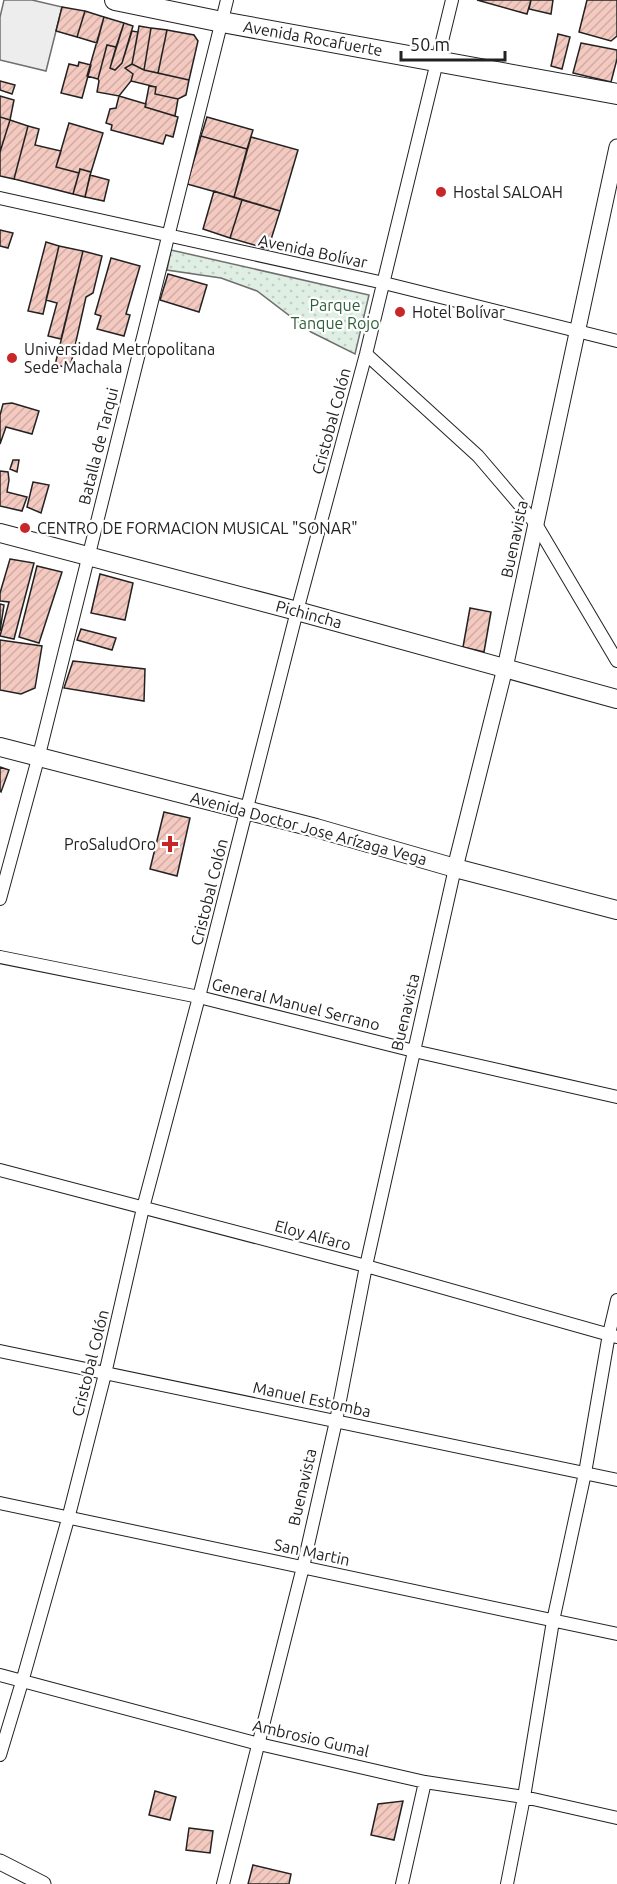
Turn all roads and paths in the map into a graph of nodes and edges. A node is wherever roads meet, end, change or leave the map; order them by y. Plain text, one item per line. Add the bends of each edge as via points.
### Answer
1 (115, 0) edge
2 (227, 0) edge
3 (452, 0) edge
4 (222, 22) junction
5 (438, 61) junction
6 (617, 93) edge
7 (617, 147) edge
8 (0, 198) edge
9 (167, 236) junction
10 (384, 283) junction
11 (577, 332) junction
12 (617, 341) edge
13 (366, 354) junction
14 (536, 524) junction
15 (0, 533) edge
16 (88, 555) junction
17 (297, 611) junction
18 (617, 661) edge
19 (505, 668) junction
20 (617, 699) edge
21 (0, 747) edge
22 (39, 757) junction
23 (247, 810) junction
24 (455, 868) junction
25 (0, 899) edge
26 (617, 910) edge
27 (0, 957) edge
28 (199, 997) junction
29 (414, 1051) junction
30 (617, 1097) edge
31 (0, 1170) edge
32 (143, 1208) junction
33 (366, 1266) junction
34 (617, 1300) edge
35 (613, 1335) edge
36 (0, 1351) edge
37 (105, 1374) junction
38 (336, 1421) junction
39 (585, 1473) junction
40 (617, 1480) edge
41 (0, 1503) edge
42 (68, 1519) junction
43 (303, 1567) junction
44 (553, 1621) junction
45 (617, 1634) edge
46 (0, 1676) edge
47 (22, 1682) junction
48 (259, 1744) junction
49 (0, 1755) edge
50 (424, 1782) junction
51 (524, 1797) junction
52 (617, 1818) edge
53 (0, 1862) edge
54 (43, 1884) edge
55 (223, 1884) edge
56 (402, 1884) edge
57 (507, 1884) edge

1 - 4 main road, Avenida Rocafuerte
2 - 4 street, Batalla de Tarqui
3 - 5 street, Cristobal Colón
4 - 5 main road, Avenida Rocafuerte
4 - 9 street, Batalla de Tarqui
5 - 6 main road, Avenida Rocafuerte
5 - 10 street, Cristobal Colón
7 - 11 street, Buenavista
8 - 9 street, Avenida Bolívar
9 - 10 street, Avenida Bolívar
9 - 16 street, Batalla de Tarqui
10 - 11 street, Avenida Bolívar
10 - 13 street, Cristobal Colón
11 - 12 street, Avenida Bolívar
11 - 14 street, Buenavista
13 - 14 street via 478,456
13 - 17 street, Cristobal Colón
14 - 18 street
14 - 19 street, Buenavista
15 - 16 main road, Pichincha
16 - 17 main road, Pichincha
16 - 22 street, Batalla de Tarqui
17 - 19 main road, Pichincha
17 - 23 street, Cristobal Colón
19 - 20 main road, Pichincha
19 - 24 street, Buenavista
21 - 22 main road, Avenida Doctor Jose Arízaga Vega
22 - 23 main road, Avenida Doctor Jose Arízaga Vega
22 - 25 street, Batalla de Tarqui
23 - 24 main road, Avenida Doctor Jose Arízaga Vega
23 - 28 street, Cristobal Colón
24 - 26 main road, Avenida Doctor Jose Arízaga Vega
24 - 29 street, Buenavista
27 - 28 street, General Manuel Serrano
28 - 29 street, General Manuel Serrano
28 - 32 street, Cristobal Colón
29 - 30 street, General Manuel Serrano
29 - 33 street, Buenavista
31 - 32 street, Eloy Alfaro
32 - 33 street, Eloy Alfaro
32 - 37 street, Cristobal Colón
33 - 35 street, Eloy Alfaro
33 - 38 street, Buenavista
34 - 35 street
35 - 39 street
36 - 37 street, Manuel Estomba
37 - 38 street, Manuel Estomba
37 - 42 street, Cristobal Colón
38 - 39 street, Manuel Estomba
38 - 43 street, Buenavista
39 - 40 street, Manuel Estomba
39 - 44 street
41 - 42 street, San Martin
42 - 43 street, San Martin
42 - 47 street, Cristobal Colón
43 - 44 street, San Martin
43 - 48 street, Buenavista
44 - 45 street, San Martin
44 - 51 street
46 - 47 street, Ambrosio Gumal
47 - 48 street, Ambrosio Gumal
47 - 49 street, Cristobal Colón
48 - 50 street, Ambrosio Gumal
48 - 55 street, Buenavista
50 - 51 street, Ambrosio Gumal
50 - 56 street
51 - 52 street, Ambrosio Gumal
51 - 57 street
53 - 54 street

